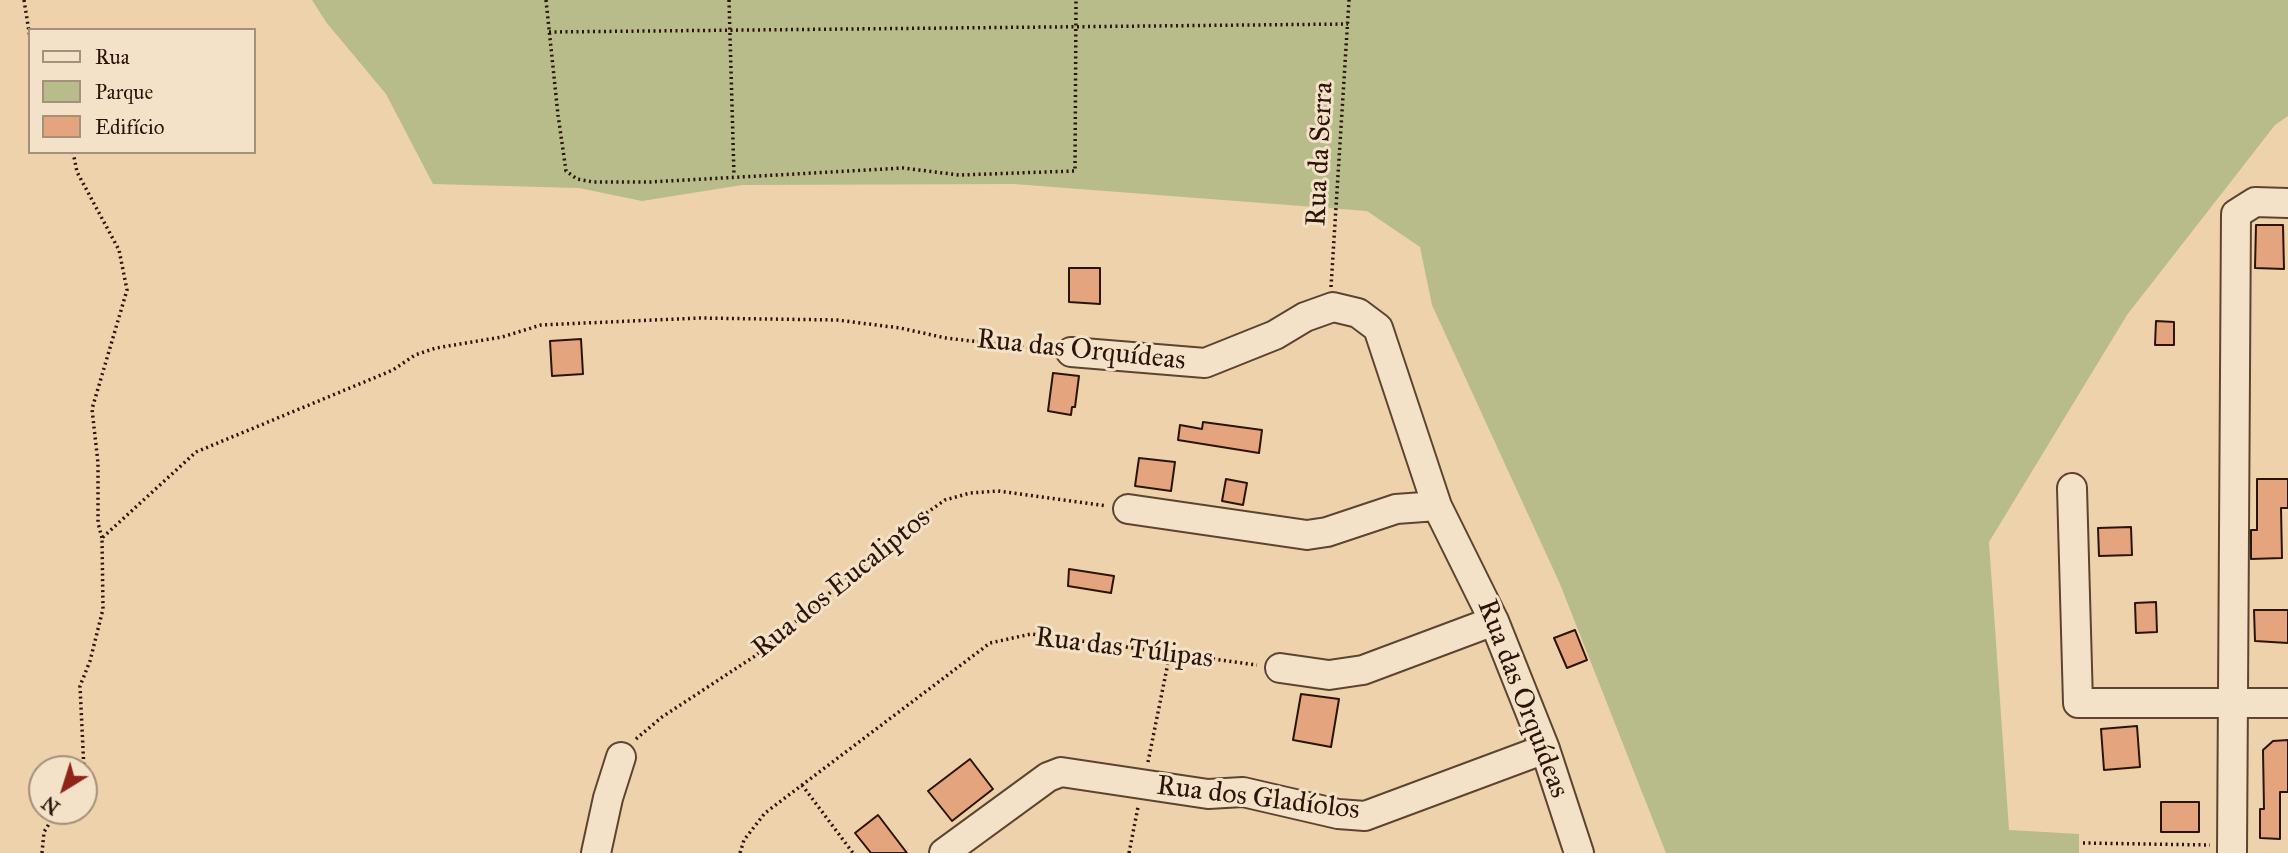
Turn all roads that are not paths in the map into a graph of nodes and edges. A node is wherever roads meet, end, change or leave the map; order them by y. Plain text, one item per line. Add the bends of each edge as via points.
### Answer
1 (2288, 202) edge
2 (1071, 352) road end
3 (2073, 488) dead end
4 (1437, 506) junction
5 (1128, 509) road end
6 (1494, 621) junction
7 (1280, 668) road end
8 (2288, 703) edge
9 (2233, 704) junction
10 (1545, 750) junction
11 (621, 757) road end
12 (2232, 849) edge
13 (596, 853) edge
14 (944, 853) edge
15 (1579, 853) edge

1 - 9 street via 2255,202 2236,214
2 - 4 street, Rua das Orquídeas via 1205,363 1332,307 1358,313 1378,328
3 - 9 street via 2078,703
4 - 5 street via 1396,509 1307,535
4 - 6 street, Rua das Orquídeas
6 - 7 street via 1363,670 1329,675
6 - 10 street, Rua das Orquídeas
8 - 9 street
9 - 12 street
10 - 14 street, Rua dos Gladíolos via 1365,816 1243,792 1208,794 1061,772
10 - 15 street, Rua das Orquídeas
11 - 13 street

